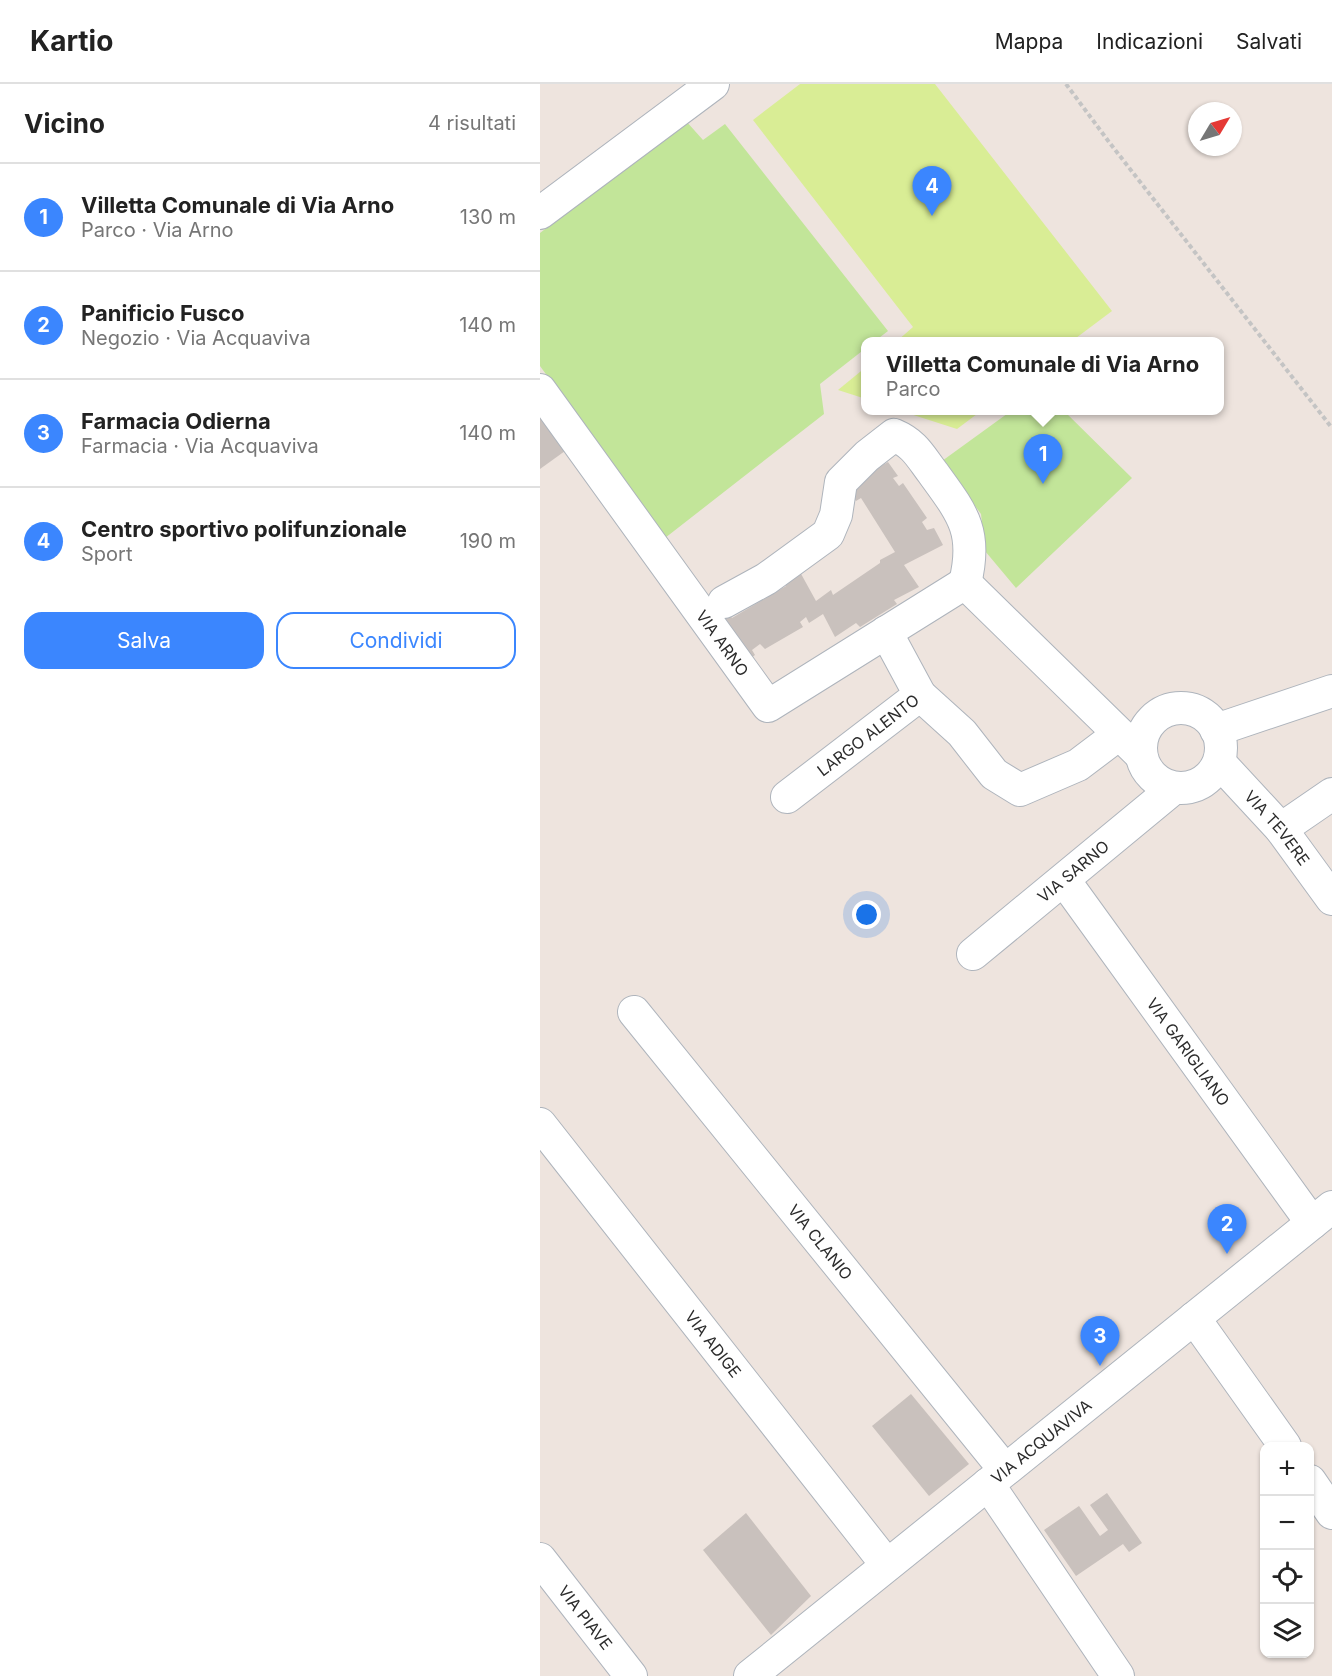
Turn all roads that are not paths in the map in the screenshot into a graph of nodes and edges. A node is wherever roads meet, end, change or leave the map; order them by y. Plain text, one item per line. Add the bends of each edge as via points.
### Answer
1 (713, 84) edge
2 (540, 213) edge
3 (540, 390) edge
4 (965, 583) junction
5 (724, 602) dead end
6 (886, 632) junction
7 (1332, 691) edge
8 (920, 695) junction
9 (1216, 730) junction
10 (1130, 745) junction
11 (1219, 762) junction
12 (1174, 788) junction
13 (1332, 794) edge
14 (787, 797) dead end
15 (1281, 829) junction
16 (1064, 880) junction
17 (1332, 899) edge
18 (973, 954) dead end
19 (634, 1012) dead end
20 (540, 1124) edge
21 (1322, 1215) edge
22 (1194, 1318) junction
23 (1282, 1442) edge
24 (997, 1477) junction
25 (1314, 1487) edge
26 (1332, 1513) edge
27 (540, 1559) edge
28 (887, 1565) junction
29 (631, 1676) edge
30 (750, 1676) edge
31 (1118, 1676) edge

1 - 2 street
3 - 6 street, VIA ARNO via 768,706
4 - 5 street, VIA ARNO via 971,561 962,513 908,441 894,435 841,482 836,515 828,534 766,579
4 - 6 street, VIA ARNO
4 - 10 street
6 - 8 street, LARGO ALENTO
7 - 9 street
8 - 10 street via 962,733 994,774 1020,790
8 - 14 street, LARGO ALENTO
9 - 10 street via 1198,713 1174,709 1152,720 1141,743
9 - 11 street via 1221,751
10 - 12 street via 1152,777
11 - 12 street via 1206,780 1196,786
11 - 15 street, VIA TEVERE
12 - 16 street, VIA SARNO
13 - 15 street
15 - 17 street, VIA TEVERE
16 - 18 street, VIA SARNO
16 - 21 street, VIA GARIGLIANO
19 - 24 street, VIA CLANIO
20 - 28 street, VIA ADIGE
21 - 22 street, VIA ACQUAVIVA
22 - 23 street
22 - 24 street, VIA ACQUAVIVA
24 - 28 street, VIA ACQUAVIVA
24 - 31 street, VIA CLANIO
25 - 26 street
27 - 29 street, VIA PIAVE
28 - 30 street, VIA ACQUAVIVA

